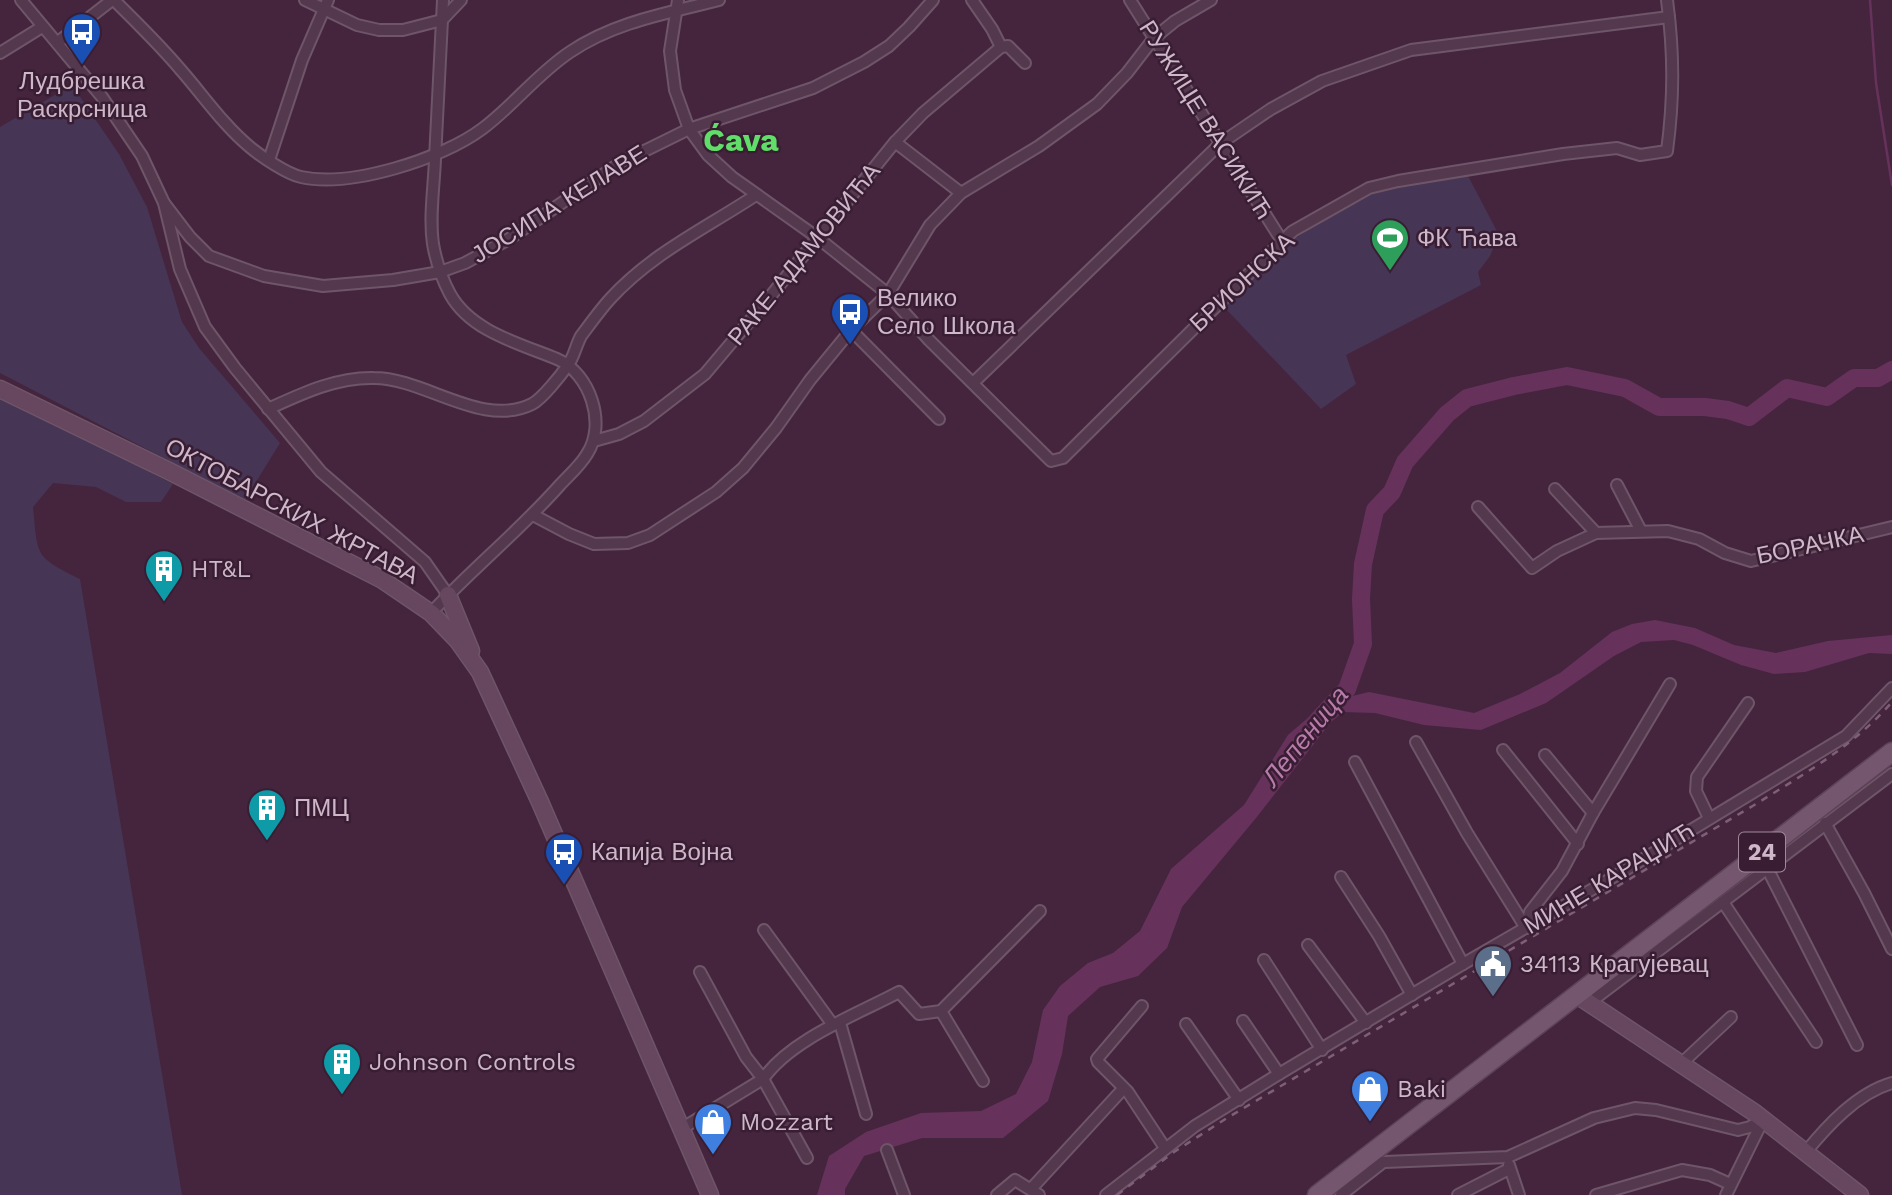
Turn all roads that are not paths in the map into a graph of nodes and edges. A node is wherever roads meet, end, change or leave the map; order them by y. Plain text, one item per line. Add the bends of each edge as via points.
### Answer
1 (21, 0) edge
2 (113, 0) edge
3 (305, 0) edge
4 (443, 0) edge
5 (461, 0) edge
6 (719, 0) edge
7 (933, 0) edge
8 (972, 0) edge
9 (1130, 0) edge
10 (1211, 0) edge
11 (1667, 0) edge
12 (326, 5) edge
13 (678, 6) edge
14 (1669, 17) junction
15 (442, 20) junction
16 (42, 27) junction
17 (1154, 38) junction
18 (58, 42) junction
19 (1001, 47) junction
20 (0, 53) edge
21 (1025, 63) dead end
22 (688, 129) junction
23 (895, 142) junction
24 (1221, 144) junction
25 (435, 156) junction
26 (269, 160) junction
27 (961, 193) junction
28 (757, 195) junction
29 (164, 203) junction
30 (818, 237) junction
31 (1282, 241) junction
32 (440, 272) junction
33 (888, 294) junction
34 (851, 330) junction
35 (569, 364) junction
36 (974, 382) junction
37 (0, 389) edge
38 (268, 409) junction
39 (939, 419) dead end
40 (594, 441) junction
41 (1617, 485) dead end
42 (1555, 489) dead end
43 (1478, 507) dead end
44 (533, 515) junction
45 (1892, 527) edge
46 (1641, 531) junction
47 (1596, 533) junction
48 (449, 595) junction
49 (431, 613) junction
50 (480, 672) junction
51 (1670, 684) dead end
52 (1892, 688) edge
53 (1748, 703) dead end
54 (1416, 743) dead end
55 (1503, 750) dead end
56 (1892, 752) edge
57 (1545, 755) dead end
58 (1355, 762) dead end
59 (1892, 774) edge
60 (1592, 813) junction
61 (1709, 818) junction
62 (1825, 823) junction
63 (1577, 844) junction
64 (1767, 868) junction
65 (1341, 877) dead end
66 (1723, 902) junction
67 (1040, 911) dead end
68 (1526, 928) junction
69 (764, 930) dead end
70 (1308, 944) dead end
71 (1892, 949) edge
72 (1264, 960) dead end
73 (1463, 964) junction
74 (700, 972) dead end
75 (1412, 995) junction
76 (1583, 999) junction
77 (1142, 1006) dead end
78 (941, 1011) junction
79 (1731, 1017) dead end
80 (1243, 1021) dead end
81 (1366, 1023) junction
82 (836, 1024) junction
83 (1186, 1024) dead end
84 (1816, 1042) dead end
85 (1857, 1045) dead end
86 (1322, 1050) junction
87 (1682, 1063) junction
88 (1279, 1074) junction
89 (763, 1079) junction
90 (983, 1081) dead end
91 (1892, 1083) edge
92 (1123, 1089) junction
93 (1239, 1100) junction
94 (866, 1114) dead end
95 (1763, 1120) junction
96 (681, 1129) junction
97 (1165, 1147) junction
98 (887, 1150) dead end
99 (1805, 1153) junction
100 (1508, 1157) junction
101 (807, 1158) dead end
102 (1359, 1163) junction
103 (1382, 1163) junction
104 (1509, 1169) junction
105 (1728, 1190) edge
106 (1035, 1192) edge
107 (710, 1195) edge
108 (904, 1195) edge
109 (997, 1195) edge
110 (1106, 1195) edge
111 (1317, 1195) edge
112 (1341, 1195) edge
113 (1458, 1195) edge
114 (1519, 1195) edge
115 (1596, 1195) edge
116 (1859, 1195) edge

1 - 16 street
2 - 18 street
2 - 26 street via 181,69 234,132
3 - 12 street
4 - 15 street
5 - 15 street
6 - 13 street
7 - 22 street, ЈОСИПА КЕЛАВЕ via 888,46 838,76
8 - 19 street
9 - 17 street, РУЖИЦЕ ВАСИКИЋ
10 - 17 street
11 - 14 street
12 - 15 street via 357,25 379,30 403,30
12 - 26 street via 302,60
13 - 22 street via 671,68
13 - 25 street via 614,28 570,51 480,131
14 - 24 street via 1411,50 1321,81
14 - 31 street, БРИОНСКА via 1673,105 1667,151 1640,155 1617,148 1563,154 1398,181 1369,188
15 - 25 street
16 - 18 street
16 - 20 street
17 - 24 street, РУЖИЦЕ ВАСИКИЋ
17 - 27 street via 1097,104
18 - 29 street via 142,156
19 - 21 street via 1008,46
19 - 23 street, РАКЕ АДАМОВИЋА
22 - 28 street via 708,155
22 - 32 street, ЈОСИПА КЕЛАВЕ via 620,163 509,239
23 - 27 street
23 - 30 street, РАКЕ АДАМОВИЋА
24 - 31 street, РУЖИЦЕ ВАСИКИЋ
24 - 36 street
25 - 26 street via 332,181 298,177
25 - 32 street via 433,244
27 - 33 street via 930,225
28 - 30 street
28 - 35 street via 636,272 580,339
29 - 32 street, ЈОСИПА КЕЛАВЕ via 209,256 264,276 323,286
29 - 38 street via 180,269 205,327
30 - 33 street
30 - 40 street, РАКЕ АДАМОВИЋА via 705,374 644,421
31 - 36 street, БРИОНСКА via 1063,458 1051,461
32 - 35 street via 467,315 491,332
33 - 34 street
33 - 36 street
34 - 39 street
34 - 44 street via 743,468 716,492 650,535 628,543 593,544
35 - 38 street via 533,404 494,412 375,377 308,391
35 - 40 street via 585,383 594,405
37 - 49 street, ОКТОБАРСКИХ ЖРТАВА via 382,579
38 - 48 street via 321,472 425,562
40 - 44 street via 587,456
41 - 46 street
42 - 47 street
43 - 47 street, БОРАЧКА via 1532,568
44 - 48 street
45 - 46 street, БОРАЧКА via 1751,561 1699,539 1668,531
46 - 47 street, БОРАЧКА
48 - 49 street
48 - 50 street
49 - 50 street, ОКТОБАРСКИХ ЖРТАВА
50 - 96 street, ОКТОБАРСКИХ ЖРТАВА
51 - 60 street
52 - 61 street, МИНЕ КАРАЏИЋ via 1846,736
53 - 61 street via 1697,777 1696,791
54 - 68 street
55 - 63 street
56 - 76 main road, 24
57 - 60 street
58 - 73 street
59 - 62 street
60 - 63 street
61 - 68 street, МИНЕ КАРАЏИЋ
62 - 64 street
62 - 71 street
63 - 68 street via 1530,912
64 - 66 street
64 - 85 street
65 - 75 street
66 - 76 street
66 - 84 street
67 - 78 street
68 - 73 street, МИНЕ КАРАЏИЋ
69 - 82 street
70 - 81 street
72 - 86 street
73 - 75 street, МИНЕ КАРАЏИЋ
74 - 89 street
75 - 81 street, МИНЕ КАРАЏИЋ
76 - 87 street
76 - 102 main road, 24
77 - 92 street via 1097,1059
78 - 82 street via 919,1014 899,992
78 - 90 street
79 - 87 street
80 - 88 street
81 - 86 street, МИНЕ КАРАЏИЋ
82 - 89 street via 792,1049
82 - 94 street
83 - 93 street
86 - 88 street, МИНЕ КАРАЏИЋ
87 - 95 street
88 - 93 street, МИНЕ КАРАЏИЋ
89 - 96 street
89 - 101 street
91 - 99 street via 1844,1112
92 - 97 street
92 - 106 street
93 - 97 street, МИНЕ КАРАЏИЋ
95 - 99 street
95 - 100 street via 1738,1130 1635,1108 1594,1118
95 - 105 street
96 - 107 street, ОКТОБАРСКИХ ЖРТАВА
97 - 110 street, МИНЕ КАРАЏИЋ
98 - 108 street
99 - 116 street
100 - 103 street
100 - 104 street
102 - 103 street
102 - 111 main road, 24
103 - 112 street
104 - 113 street
104 - 114 street
105 - 115 street via 1710,1175 1682,1170
106 - 109 street via 1015,1180

